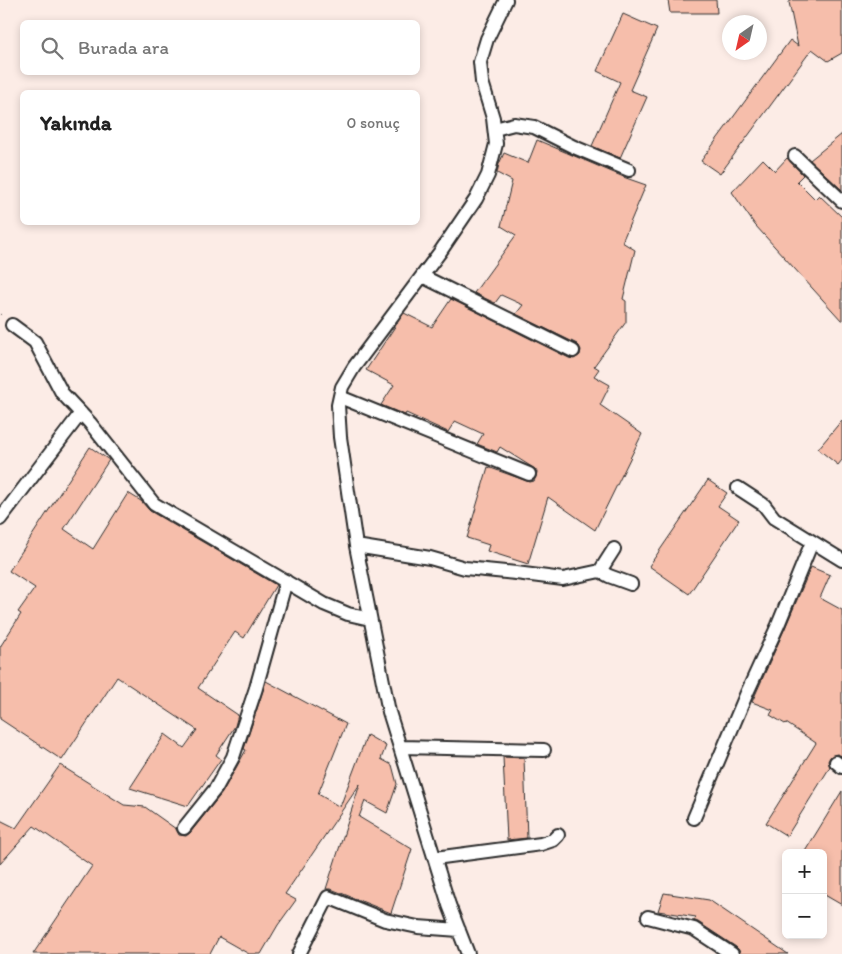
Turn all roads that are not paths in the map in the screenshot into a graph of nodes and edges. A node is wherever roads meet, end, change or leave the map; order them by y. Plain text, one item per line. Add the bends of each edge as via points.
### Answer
1 (506, 0) edge
2 (495, 129) junction
3 (795, 156) dead end
4 (629, 170) dead end
5 (842, 200) edge
6 (422, 276) junction
7 (12, 325) dead end
8 (573, 351) dead end
9 (340, 397) junction
10 (81, 413) junction
11 (529, 474) dead end
12 (738, 488) dead end
13 (0, 519) edge
14 (812, 542) junction
15 (356, 546) junction
16 (614, 549) dead end
17 (842, 560) edge
18 (600, 571) junction
19 (286, 581) junction
20 (631, 584) dead end
21 (370, 619) junction
22 (400, 746) junction
23 (544, 750) dead end
24 (694, 818) dead end
25 (184, 828) dead end
26 (558, 835) dead end
27 (435, 858) junction
28 (648, 917) dead end
29 (459, 930) junction
30 (299, 954) edge
31 (468, 954) edge
32 (732, 954) edge

1 - 2 street via 480,62
2 - 4 street via 514,124 534,127
2 - 6 street via 496,144 488,175 476,199
3 - 5 street
6 - 8 street
6 - 9 street via 354,367
7 - 10 street via 36,342 62,393
9 - 11 street
9 - 15 street via 340,437
10 - 13 street
10 - 19 street via 154,504
12 - 14 street via 764,505 774,518
14 - 17 street
14 - 24 street
15 - 18 street via 430,558 465,568 563,579
15 - 21 street
16 - 18 street
18 - 20 street
19 - 21 street via 324,604
19 - 25 street via 233,757 216,788
21 - 22 street via 389,712
22 - 23 street
22 - 27 street
26 - 27 street via 540,844
27 - 29 street
28 - 32 street via 694,929
29 - 30 street via 418,927 385,920 328,897
29 - 31 street

